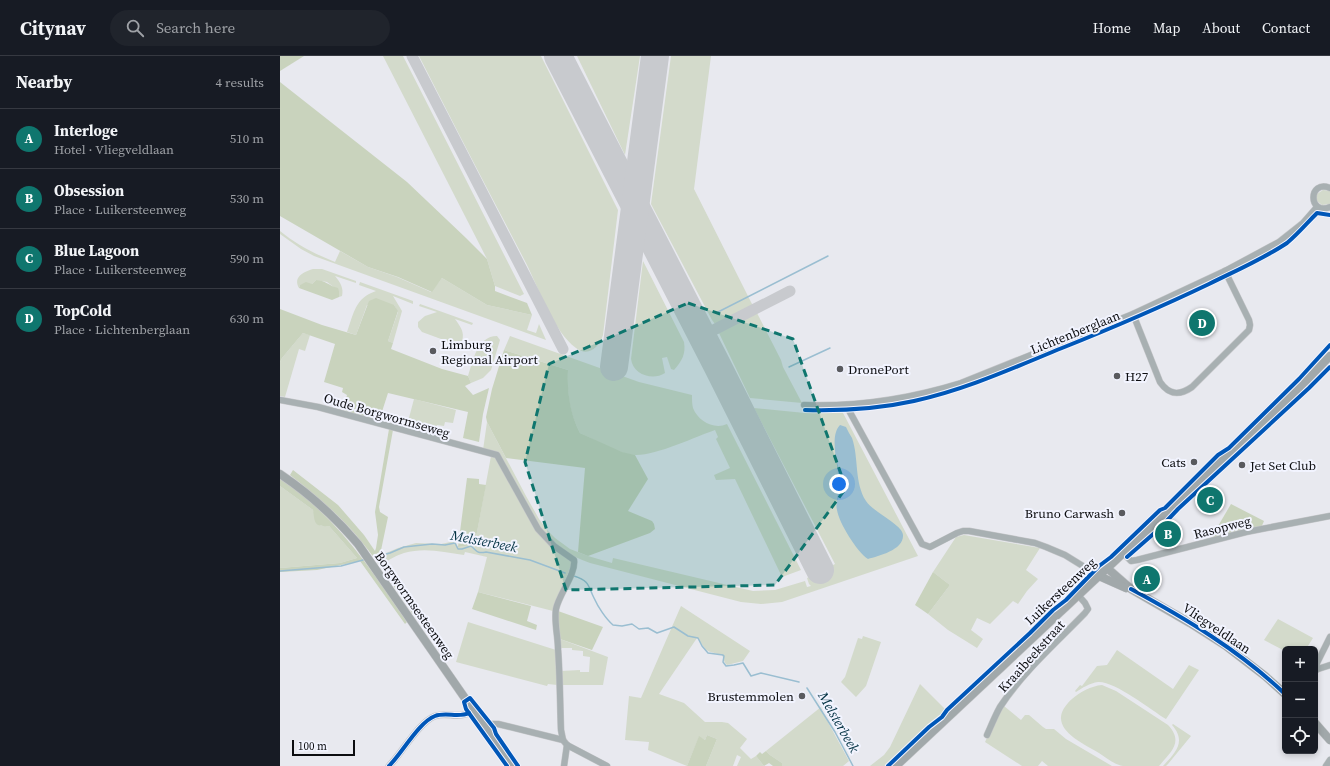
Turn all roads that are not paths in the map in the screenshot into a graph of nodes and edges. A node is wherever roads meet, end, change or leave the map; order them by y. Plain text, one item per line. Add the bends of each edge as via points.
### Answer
1 (1330, 188) edge
2 (1317, 206) junction
3 (1330, 208) edge
4 (1225, 271) junction
5 (1133, 314) junction
6 (1330, 356) edge
7 (280, 400) edge
8 (846, 405) junction
9 (804, 406) dead end
10 (280, 474) edge
11 (1330, 516) edge
12 (1123, 553) junction
13 (1107, 568) junction
14 (1099, 576) junction
15 (1130, 589) junction
16 (1078, 596) junction
17 (1330, 638) edge
18 (1318, 662) edge
19 (1330, 665) edge
20 (1318, 669) edge
21 (1282, 691) edge
22 (474, 710) junction
23 (485, 726) junction
24 (1318, 726) edge
25 (987, 735) dead end
26 (563, 740) junction
27 (1330, 740) edge
28 (567, 745) junction
29 (1330, 760) edge
30 (389, 766) edge
31 (512, 766) edge
32 (564, 766) edge
33 (607, 766) edge
34 (896, 766) edge
35 (1326, 766) edge

1 - 2 street via 1322,186 1316,190 1313,200
2 - 3 street
2 - 4 street, Lichtenberglaan via 1303,223 1279,242
4 - 5 street, Lichtenberglaan
4 - 5 street via 1249,320 1249,330 1187,390 1174,393 1160,382
5 - 8 street, Lichtenberglaan via 961,383 888,401
6 - 12 main road, Luikersteenweg via 1291,396
7 - 26 street, Oude Borgwormseweg via 318,406 497,456 538,529 574,562 556,613
8 - 9 street, Lichtenberglaan
8 - 14 street via 922,544 930,547 963,531 1035,543 1065,555
10 - 22 main road, Borgwormsesteenweg via 321,505 358,544
11 - 12 street, Rasopweg via 1246,532 1137,560 1131,561
12 - 13 main road, Luikersteenweg
13 - 14 main road, Luikersteenweg
13 - 15 main road, Vliegveldlaan
14 - 15 main road, Vliegveldlaan
14 - 16 main road, Luikersteenweg
15 - 21 main road, Vliegveldlaan via 1220,642
16 - 25 street, Kraaibeekstraat via 1088,609 1086,614 1015,687 999,709
16 - 34 main road, Luikersteenweg
17 - 18 street
19 - 20 street
22 - 23 main road, Borgwormsesteenweg
22 - 30 street via 466,714 442,714 431,718
23 - 26 street via 498,724
23 - 31 main road, Borgwormsesteenweg
24 - 27 main road
26 - 28 street
28 - 32 street
28 - 33 street
29 - 35 street

